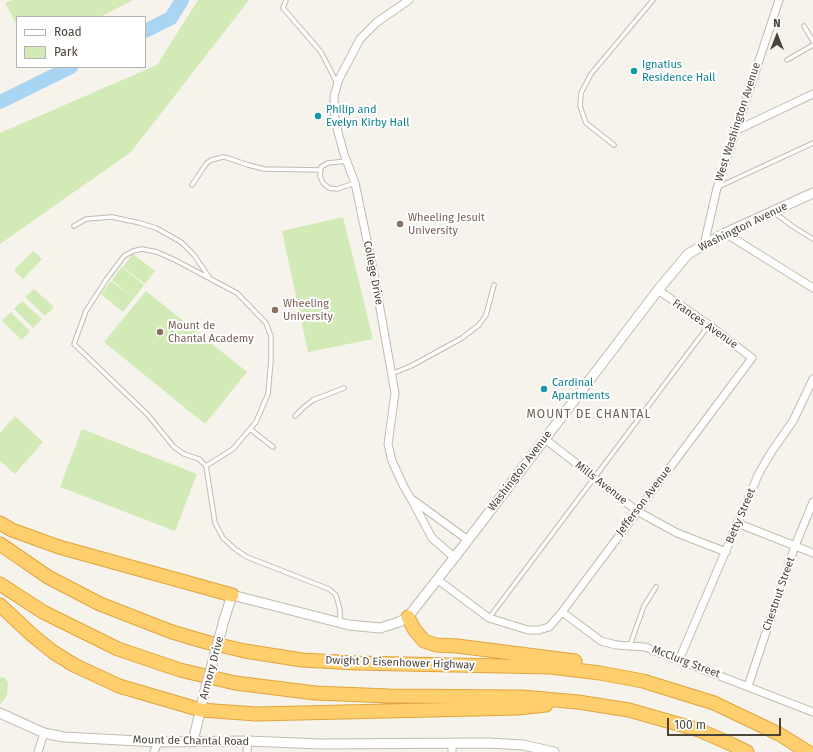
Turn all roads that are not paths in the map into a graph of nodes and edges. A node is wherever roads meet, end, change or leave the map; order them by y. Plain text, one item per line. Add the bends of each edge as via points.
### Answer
1 (286, 0) edge
2 (409, 0) edge
3 (653, 0) edge
4 (779, 0) edge
5 (804, 26) dead end
6 (813, 41) edge
7 (813, 45) edge
8 (786, 60) dead end
9 (338, 84) junction
10 (813, 94) edge
11 (734, 131) junction
12 (813, 143) edge
13 (614, 145) dead end
14 (347, 161) junction
15 (321, 170) junction
16 (355, 183) junction
17 (192, 185) dead end
18 (717, 188) junction
19 (813, 193) edge
20 (773, 212) junction
21 (74, 226) dead end
22 (725, 233) junction
23 (813, 239) edge
24 (704, 245) junction
25 (209, 278) junction
26 (494, 285) dead end
27 (813, 288) edge
28 (658, 290) junction
29 (709, 325) junction
30 (752, 358) joint
31 (392, 374) junction
32 (813, 379) edge
33 (344, 388) dead end
34 (296, 416) dead end
35 (250, 429) junction
36 (545, 439) junction
37 (273, 447) dead end
38 (206, 466) junction
39 (594, 478) junction
40 (409, 498) junction
41 (813, 502) edge
42 (637, 511) junction
43 (0, 523) edge
44 (737, 524) junction
45 (468, 540) junction
46 (0, 544) edge
47 (795, 546) junction
48 (726, 552) junction
49 (813, 553) edge
50 (455, 558) junction
51 (438, 580) junction
52 (0, 584) edge
53 (656, 587) dead end
54 (232, 595) junction
55 (0, 605) edge
56 (562, 612) junction
57 (408, 616) junction
58 (489, 618) junction
59 (340, 622) junction
60 (630, 645) junction
61 (679, 660) junction
62 (643, 681) junction
63 (748, 686) junction
64 (578, 702) junction
65 (201, 710) junction
66 (813, 712) edge
67 (0, 713) edge
68 (44, 733) junction
69 (193, 741) junction
70 (158, 742) junction
71 (248, 742) junction
72 (320, 748) edge
73 (385, 748) edge
74 (452, 748) edge
75 (523, 748) edge
76 (38, 752) edge
77 (154, 752) edge
78 (247, 752) edge
79 (554, 752) edge
80 (747, 752) edge
81 (808, 752) edge

1 - 9 lane via 283,8 321,52
2 - 9 street, College Drive via 376,22 360,39
3 - 13 lane via 591,74 581,93 580,106 586,123
4 - 11 street, West Washington Avenue
5 - 6 lane
7 - 8 lane
9 - 14 street, College Drive via 334,96 335,121
10 - 11 street
11 - 18 street, West Washington Avenue
12 - 18 lane
14 - 15 lane via 328,163 321,167
14 - 16 street, College Drive
15 - 16 lane via 323,183 329,188 337,189
15 - 17 lane via 264,169 222,157 206,164
16 - 31 street, College Drive
18 - 24 street, West Washington Avenue
19 - 20 street, Washington Avenue
20 - 22 street, Washington Avenue
20 - 23 lane
21 - 25 lane via 86,219 112,217 156,228 181,242
22 - 24 street, Washington Avenue
22 - 27 street
24 - 28 street, Washington Avenue via 688,254
25 - 35 lane via 237,293 266,323 271,336 268,394 256,422
25 - 38 lane via 157,252 142,249 132,251 124,256 86,311 74,344 148,415 174,447 199,459
26 - 31 lane via 486,315 479,325 462,338
28 - 29 street, Frances Avenue
28 - 36 street, Washington Avenue
29 - 30 street, Frances Avenue
29 - 39 lane
30 - 42 street, Jefferson Avenue
31 - 40 street, College Drive via 395,393 388,444 392,461
32 - 44 street, Betty Street via 793,421 759,473
33 - 34 lane via 313,400
35 - 37 lane
35 - 38 lane via 233,449
36 - 39 street, Mills Avenue
36 - 45 street, Washington Avenue
38 - 59 lane via 215,523 223,538 248,557 329,589 336,595
39 - 42 street, Mills Avenue
39 - 58 lane
40 - 45 street
40 - 50 street, College Drive via 432,538
41 - 47 street, Chestnut Street
42 - 48 street, Mills Avenue via 678,533
42 - 56 street, Jefferson Avenue
43 - 54 highway via 59,547
44 - 47 street
44 - 48 street, Betty Street
45 - 50 street, Washington Avenue
46 - 62 highway, Dwight D Eisenhower Highway via 48,577 100,604 172,632 244,651 302,660 356,664 551,667
47 - 49 street
47 - 63 street, Chestnut Street
48 - 61 street, Betty Street
50 - 51 street, Washington Avenue
51 - 57 street, Washington Avenue
51 - 58 street
52 - 64 highway via 43,612 118,649 180,670 235,683 315,693 522,697
53 - 60 lane via 644,606
54 - 59 street, Washington Avenue
54 - 65 street, Armory Drive, bridge
55 - 65 highway via 32,635 74,665 119,686
56 - 58 street, Jefferson Avenue via 549,627 538,630 528,630
56 - 60 street, McClurg Street via 601,641
57 - 59 street, Washington Avenue via 380,628
57 - 62 highway via 421,638 436,645 588,663
60 - 61 street, McClurg Street via 645,647
61 - 63 street, McClurg Street
62 - 81 highway, Dwight D Eisenhower Highway via 714,703 779,734
63 - 66 street, McClurg Street
64 - 65 highway via 518,708 380,712 256,714
64 - 80 highway via 636,712 698,730
65 - 69 street, Armory Drive
67 - 68 street, Mount de Chantal Road
68 - 70 street, Mount de Chantal Road via 64,737
68 - 76 street
69 - 70 street, Mount de Chantal Road
69 - 71 street, Mount de Chantal Road
70 - 77 street
71 - 72 street, Mount de Chantal Road
71 - 78 street
72 - 73 street, Mount de Chantal Road
73 - 74 street, Mount de Chantal Road
74 - 75 street, Mount de Chantal Road via 488,743
75 - 79 street, Mount de Chantal Road

